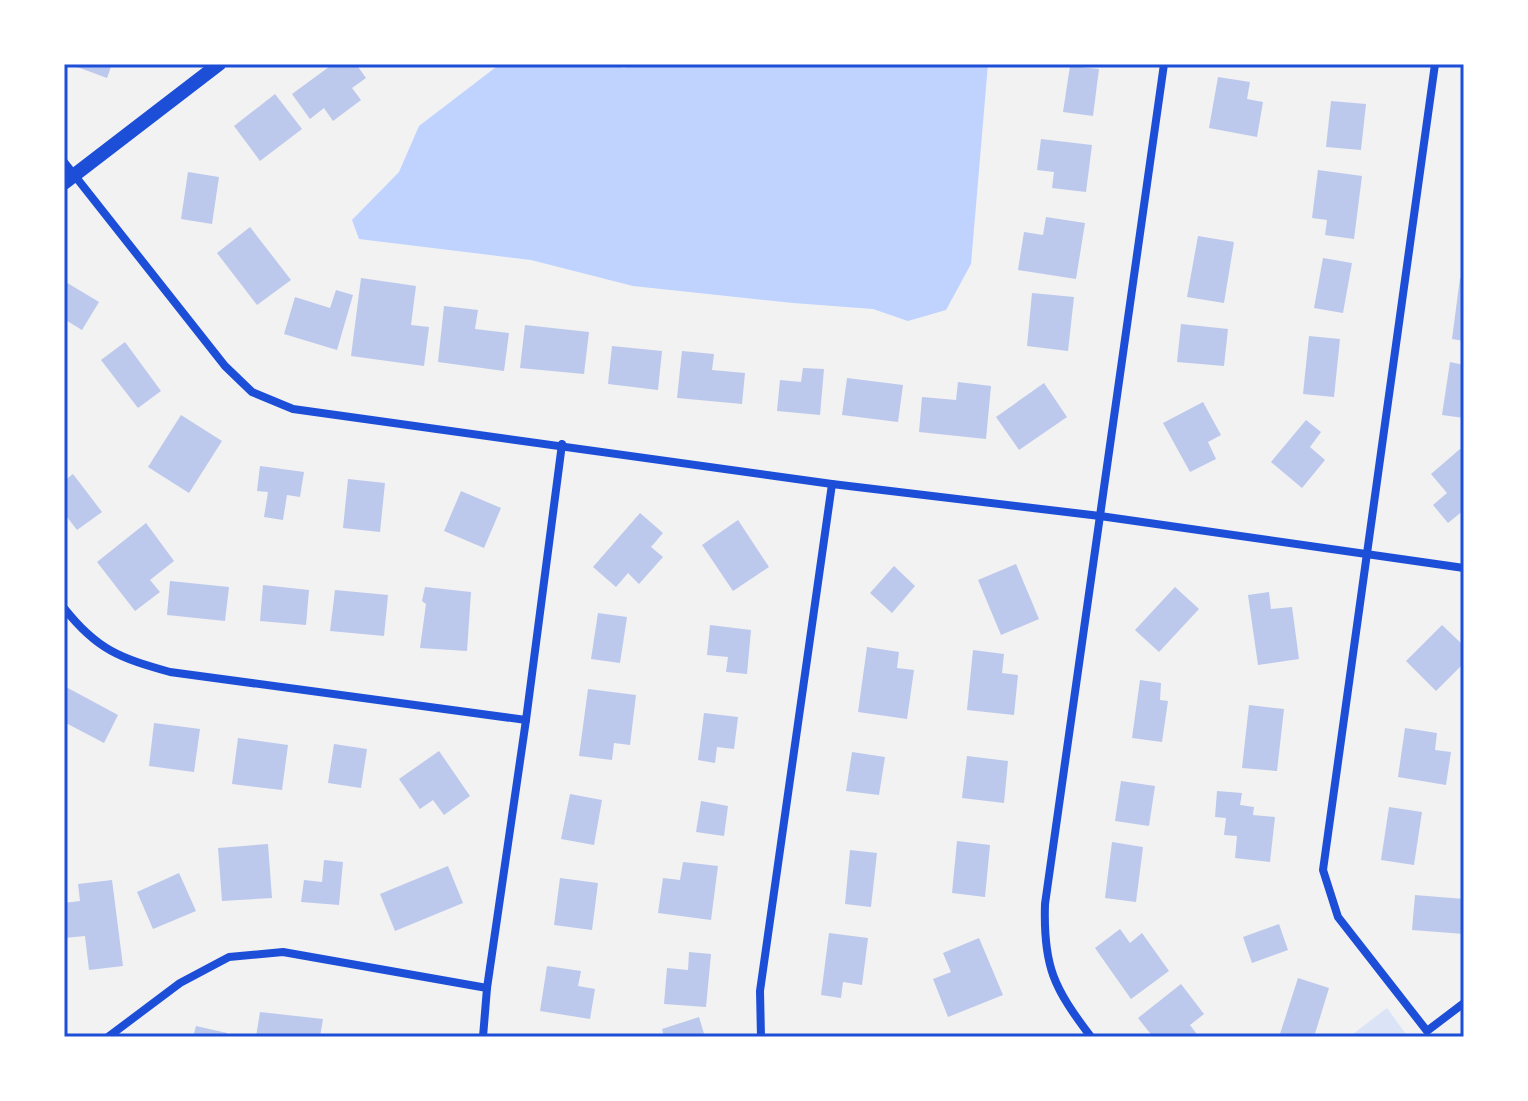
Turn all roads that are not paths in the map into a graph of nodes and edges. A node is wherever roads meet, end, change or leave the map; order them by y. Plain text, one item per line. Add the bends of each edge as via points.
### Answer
1 (219, 64) edge
2 (1164, 64) edge
3 (1435, 64) edge
4 (64, 162) edge
5 (69, 179) edge
6 (562, 444) junction
7 (832, 484) junction
8 (1100, 516) junction
9 (1366, 554) junction
10 (1464, 568) edge
11 (64, 608) edge
12 (526, 720) junction
13 (487, 988) junction
14 (1464, 1003) edge
15 (108, 1037) edge
16 (483, 1037) edge
17 (761, 1037) edge
18 (1091, 1037) edge

1 - 5 street
2 - 8 street
3 - 9 street
4 - 5 street
5 - 6 street via 252,392 293,409
6 - 7 street
6 - 12 street
7 - 8 street
7 - 17 street via 760,991
8 - 9 street
8 - 18 street via 1044,932 1053,981
9 - 10 street
9 - 14 street via 1323,870 1338,917 1427,1031
11 - 12 street via 81,631 117,657 170,672
12 - 13 street
13 - 15 street via 283,952 229,957 180,983
13 - 16 street

